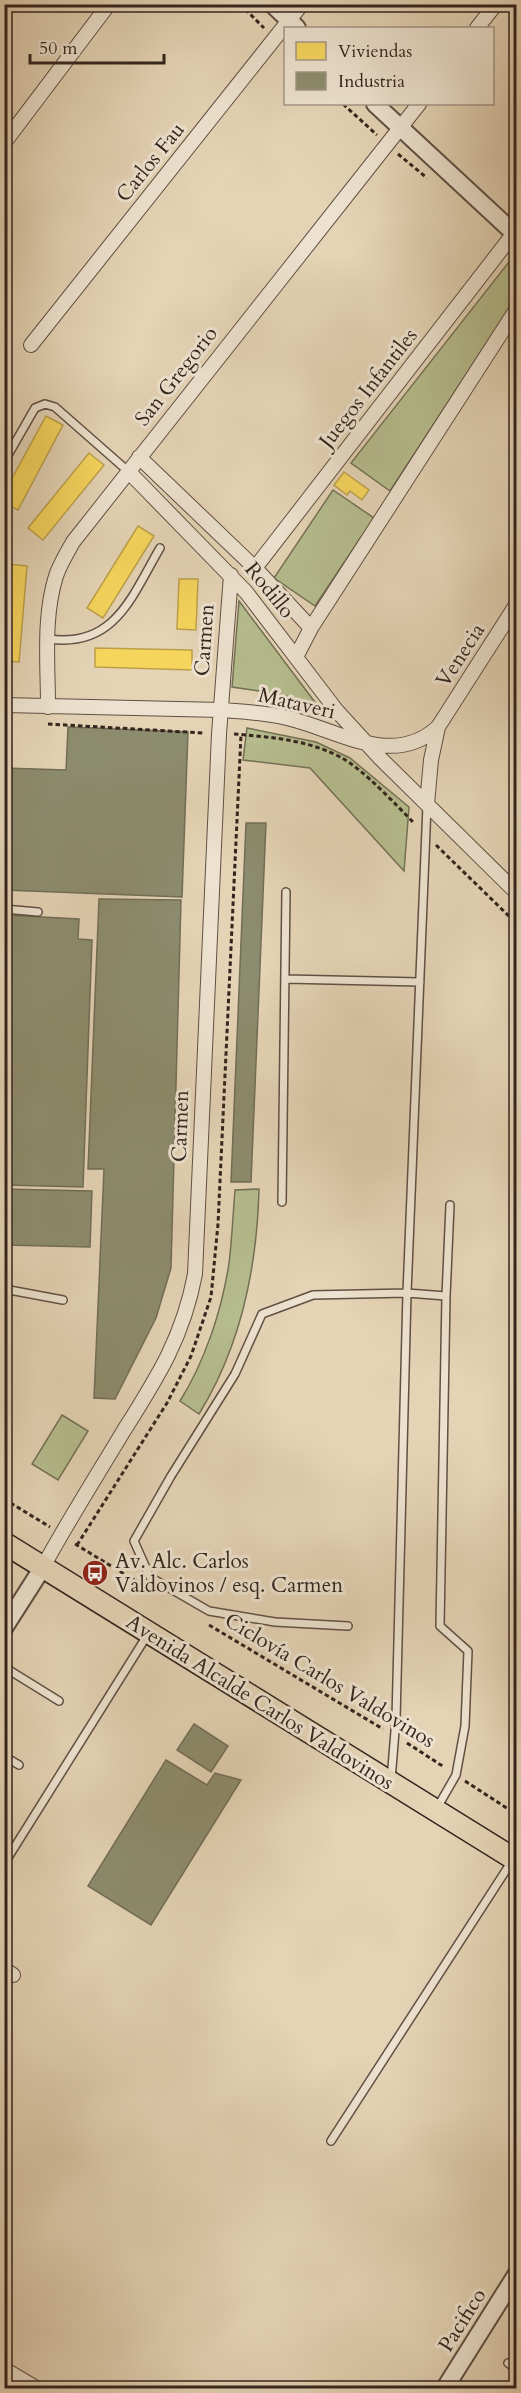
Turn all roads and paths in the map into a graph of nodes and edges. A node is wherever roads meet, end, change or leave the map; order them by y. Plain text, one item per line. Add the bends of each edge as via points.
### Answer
1 (109, 4) edge
2 (272, 4) edge
3 (302, 4) edge
4 (496, 4) edge
5 (293, 25) edge
6 (478, 27) edge
7 (284, 36) edge
8 (376, 105) edge
9 (418, 105) edge
10 (399, 127) junction
11 (4, 143) edge
12 (515, 234) edge
13 (516, 310) edge
14 (31, 345) dead end
15 (139, 457) junction
16 (4, 462) edge
17 (129, 472) junction
18 (160, 548) dead end
19 (255, 568) junction
20 (231, 575) junction
21 (516, 605) edge
22 (310, 628) junction
23 (49, 639) junction
24 (296, 657) junction
25 (4, 705) edge
26 (48, 707) junction
27 (221, 710) junction
28 (38, 723) dead end
29 (438, 727) junction
30 (219, 734) junction
31 (369, 744) junction
32 (427, 804) junction
33 (426, 834) junction
34 (286, 892) dead end
35 (516, 892) edge
36 (4, 909) edge
37 (38, 912) dead end
38 (516, 923) edge
39 (286, 979) junction
40 (420, 982) junction
41 (282, 1202) dead end
42 (450, 1205) dead end
43 (4, 1289) edge
44 (407, 1293) junction
45 (446, 1296) junction
46 (63, 1300) dead end
47 (4, 1499) edge
48 (61, 1534) junction
49 (4, 1543) edge
50 (43, 1567) junction
51 (149, 1589) dead end
52 (200, 1619) dead end
53 (348, 1626) dead end
54 (4, 1628) edge
55 (149, 1632) junction
56 (4, 1667) edge
57 (59, 1701) dead end
58 (395, 1737) junction
59 (4, 1756) edge
60 (19, 1765) dead end
61 (456, 1775) junction
62 (391, 1782) junction
63 (436, 1810) junction
64 (516, 1814) edge
65 (9, 1856) dead end
66 (515, 1859) edge
67 (331, 2141) dead end
68 (516, 2275) edge
69 (508, 2363) dead end
70 (516, 2368) edge
71 (4, 2369) edge
72 (36, 2388) edge
73 (445, 2388) edge

1 - 11 street
2 - 5 street
3 - 5 street, Carlos Fau
4 - 6 street
7 - 14 street, Carlos Fau
8 - 10 street
9 - 10 street, San Gregorio
10 - 12 street
10 - 15 street, San Gregorio
12 - 19 street, Juegos Infantiles
13 - 22 street
15 - 17 street, San Gregorio
15 - 19 street, Rodillo
16 - 17 lane via 35,408 45,404 55,407
17 - 20 street, Rodillo
17 - 23 street, San Gregorio via 73,542 57,574 51,595
18 - 23 lane via 110,625 81,639
19 - 22 street, Rodillo
20 - 24 street, Rodillo
20 - 27 street, Carmen
21 - 29 street, Venecia
22 - 24 street
23 - 26 street, San Gregorio
24 - 31 street, Rodillo via 337,711
25 - 26 street, Mataveri
26 - 27 street, Mataveri
27 - 30 street, Carmen
27 - 31 street, Mataveri via 283,717
28 - 30 path
29 - 31 street, Venecia via 408,745
29 - 32 street, Venecia
30 - 33 path via 306,742 344,759
30 - 48 street, Carmen via 197,1258 192,1288 184,1320 164,1367
31 - 32 street, Mataveri
32 - 33 lane
32 - 35 street, Mataveri
33 - 38 path
33 - 40 lane
34 - 39 lane
36 - 37 lane
39 - 40 lane
39 - 41 lane
40 - 44 lane
42 - 45 lane
43 - 46 lane
44 - 45 lane
44 - 53 lane via 313,1295 262,1314 236,1374 135,1541 150,1577 210,1611 275,1622
44 - 58 lane
45 - 61 lane via 440,1626 468,1651 465,1726
47 - 48 path
48 - 50 street, Carmen
48 - 51 path
49 - 50 main road, Avenida Alcalde Carlos Valdovinos
50 - 54 street, Carmen
50 - 55 main road, Avenida Alcalde Carlos Valdovinos
52 - 58 path, Ciclovía Carlos Valdovinos
55 - 62 main road, Avenida Alcalde Carlos Valdovinos
55 - 65 lane
56 - 57 lane
58 - 61 path, Ciclovía Carlos Valdovinos
58 - 62 lane
59 - 60 lane
61 - 63 lane
61 - 64 path, Ciclovía Carlos Valdovinos
62 - 63 main road, Avenida Alcalde Carlos Valdovinos
63 - 66 main road, Avenida Alcalde Carlos Valdovinos
66 - 67 lane
68 - 73 street, Pacifico
69 - 70 lane
71 - 72 street

